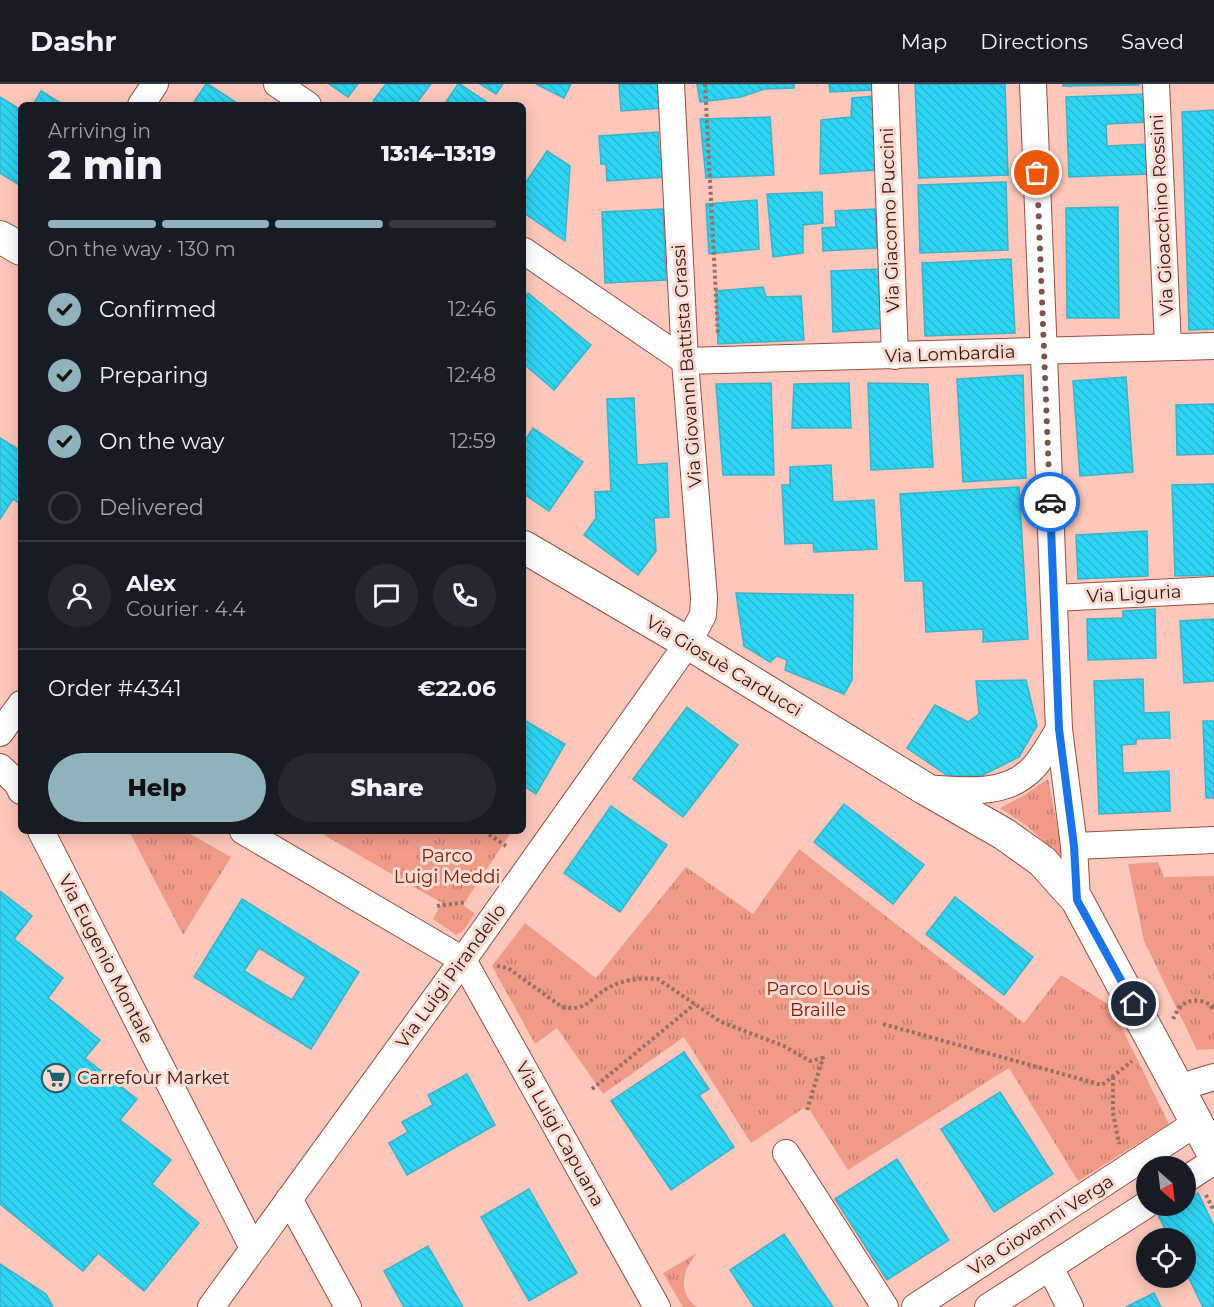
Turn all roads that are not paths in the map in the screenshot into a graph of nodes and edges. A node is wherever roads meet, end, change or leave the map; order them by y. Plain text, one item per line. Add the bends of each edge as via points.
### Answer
1 (155, 84) edge
2 (277, 84) edge
3 (671, 84) edge
4 (885, 84) edge
5 (1033, 84) edge
6 (1156, 84) edge
7 (143, 102) edge
8 (304, 102) edge
9 (0, 237) edge
10 (18, 247) edge
11 (526, 252) edge
12 (1168, 346) junction
13 (1214, 346) edge
14 (1044, 351) junction
15 (895, 356) junction
16 (685, 361) junction
17 (526, 548) edge
18 (1214, 590) edge
19 (1054, 598) junction
20 (688, 643) junction
21 (18, 708) edge
22 (1059, 729) junction
23 (0, 733) edge
24 (0, 766) edge
25 (18, 785) edge
26 (924, 788) junction
27 (43, 834) edge
28 (248, 834) edge
29 (1214, 840) edge
30 (1074, 846) junction
31 (1077, 900) junction
32 (463, 960) junction
33 (1214, 1077) edge
34 (1178, 1088) junction
35 (1196, 1123) junction
36 (786, 1153) dead end
37 (1214, 1155) edge
38 (1214, 1161) edge
39 (1196, 1182) edge
40 (289, 1199) junction
41 (1136, 1211) edge
42 (253, 1248) junction
43 (1050, 1267) junction
44 (211, 1307) edge
45 (348, 1307) edge
46 (657, 1307) edge
47 (885, 1307) edge
48 (915, 1307) edge
49 (988, 1307) edge
50 (1070, 1307) edge

1 - 7 street
2 - 8 street
3 - 16 street, Via Giovanni Battista Grassi
4 - 15 street, Via Giacomo Puccini
5 - 14 street
6 - 12 street, Via Gioacchino Rossini
9 - 10 street
11 - 16 street
12 - 13 street, Via Lombardia
12 - 14 street, Via Lombardia
14 - 15 street, Via Lombardia
14 - 19 street
15 - 16 street, Via Lombardia
16 - 20 street, Via Giovanni Battista Grassi via 704,598 703,615
17 - 20 street, Via Giosuè Carducci
18 - 19 street, Via Liguria
19 - 22 street
20 - 26 street, Via Giosuè Carducci
20 - 32 street, Via Luigi Pirandello
21 - 23 street
22 - 26 street via 1033,768 1014,782 975,791
22 - 30 street
24 - 25 street
26 - 31 street, Via Giosuè Carducci via 1031,852
27 - 42 street, Via Eugenio Montale
28 - 32 street
29 - 30 street
30 - 31 street
31 - 34 street, Via Giosuè Carducci
32 - 40 street, Via Luigi Pirandello
32 - 46 street, Via Luigi Capuana
33 - 34 street
34 - 35 street, Via Giosuè Carducci
35 - 37 street, Via Giosuè Carducci
35 - 48 street, Via Giovanni Verga
36 - 47 street
38 - 39 street
40 - 42 street, Via Luigi Pirandello
40 - 45 street
41 - 43 street
42 - 44 street, Via Luigi Pirandello
43 - 49 street
43 - 50 street

